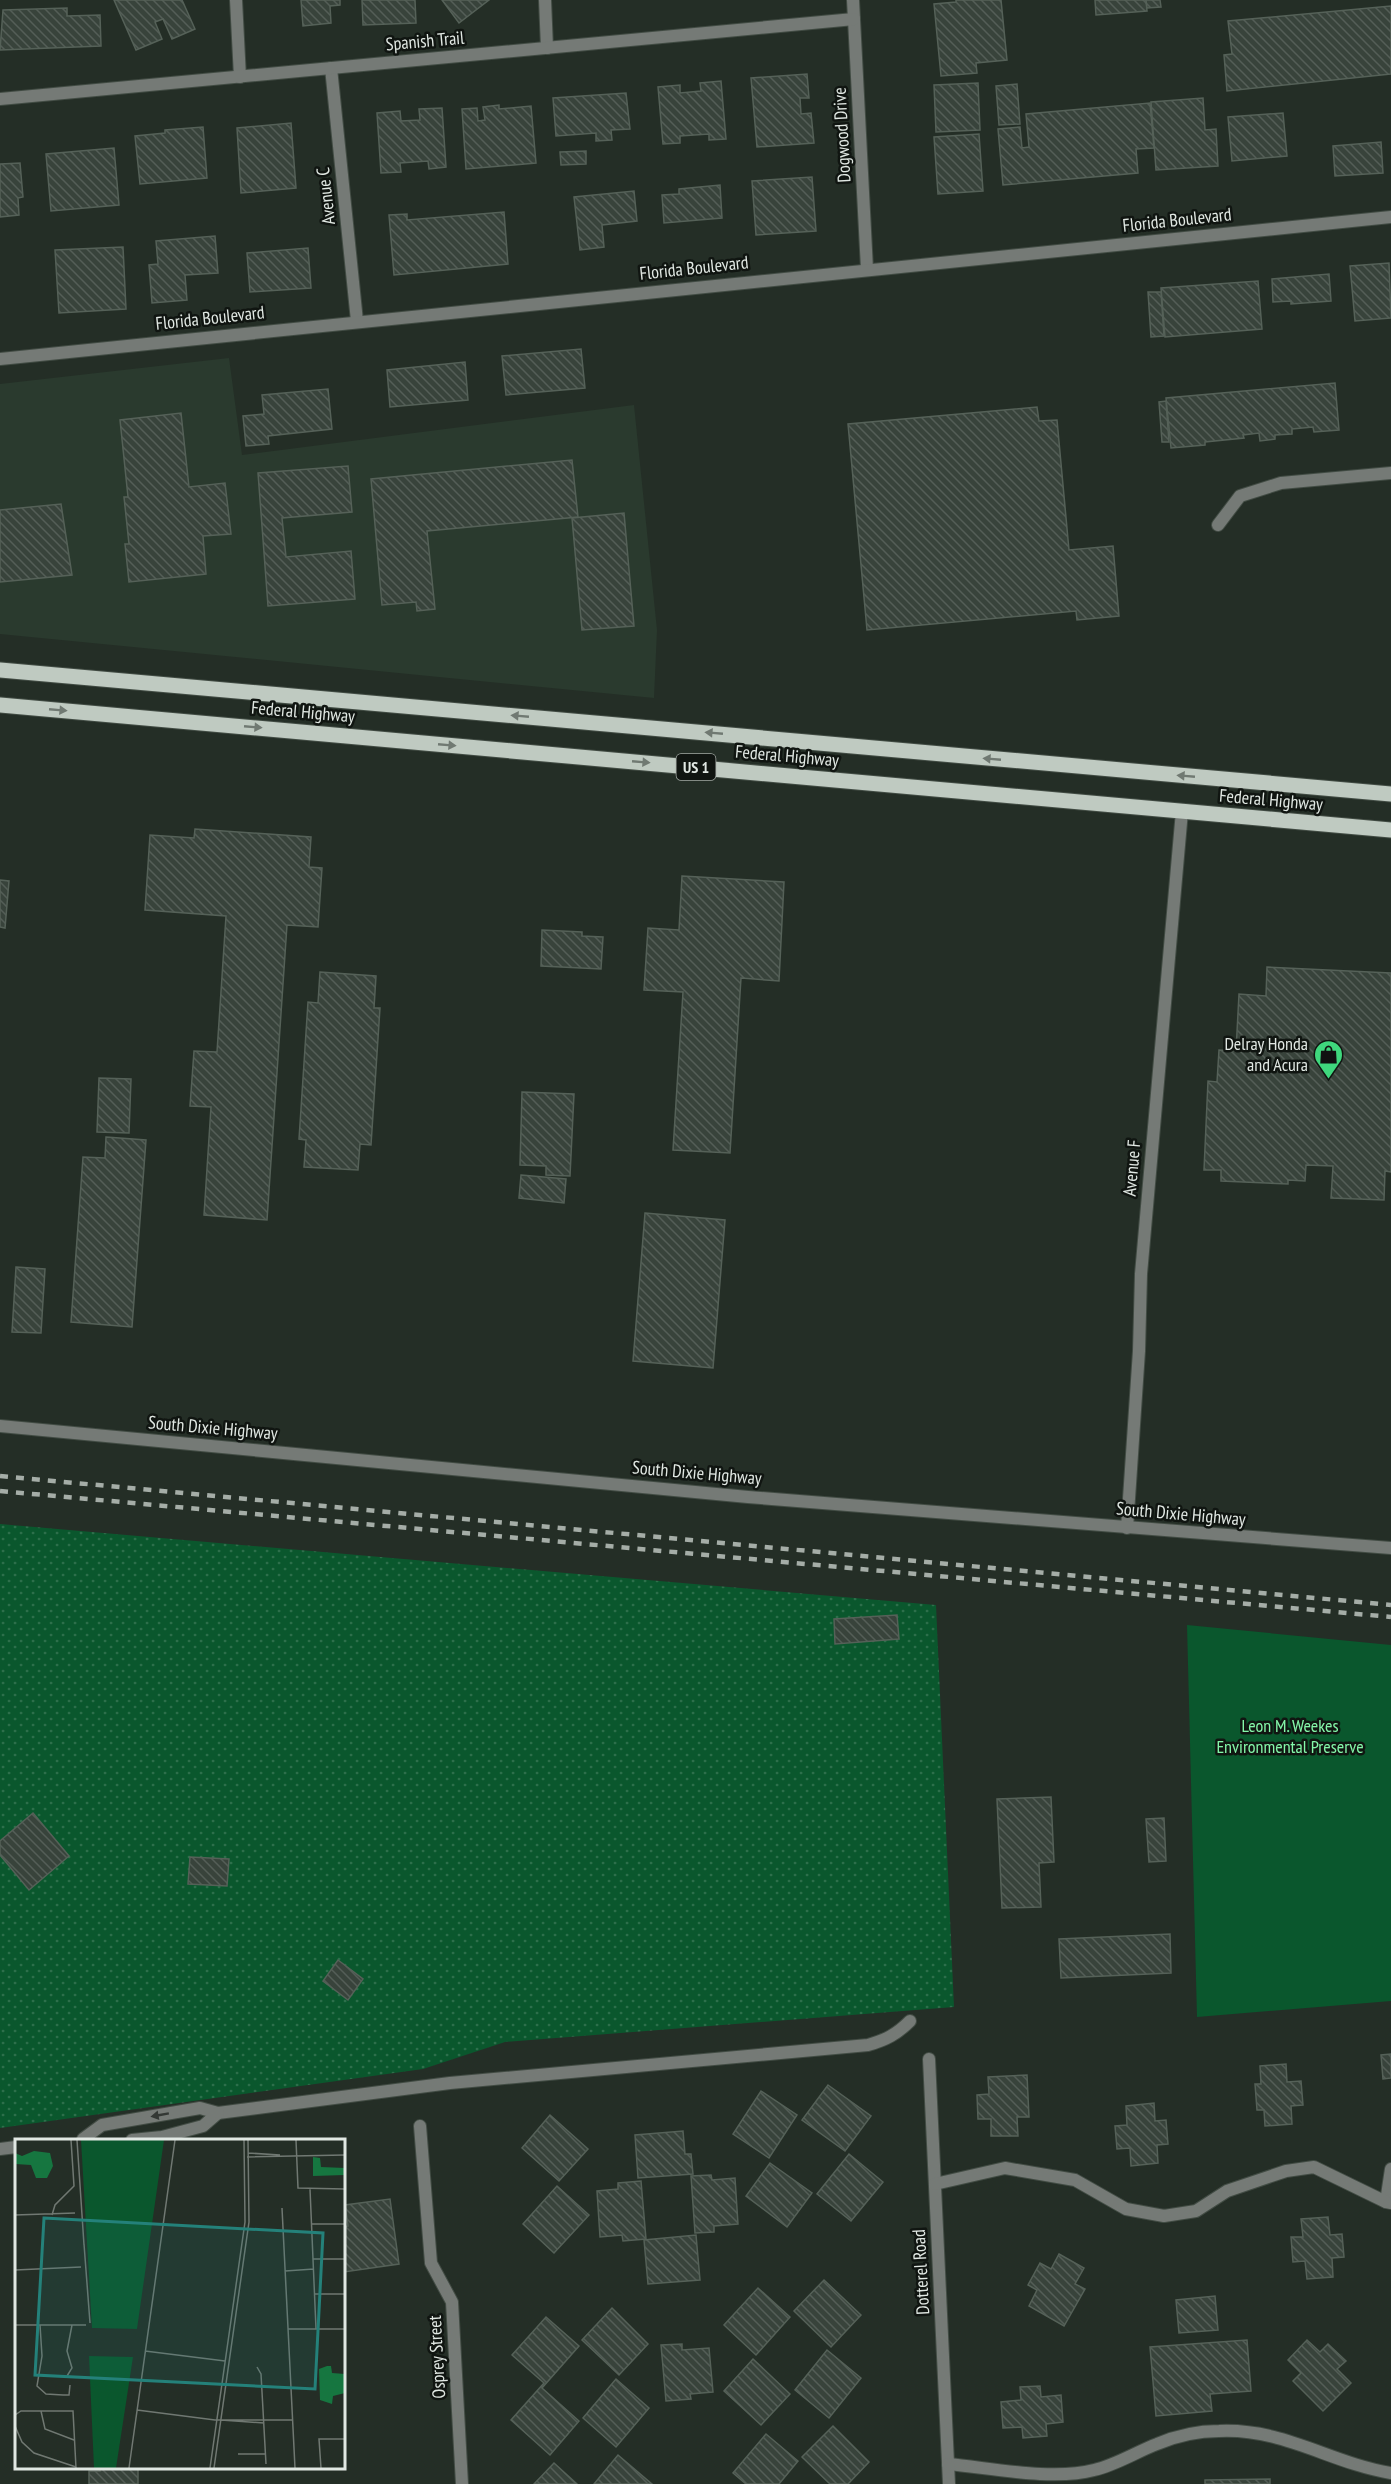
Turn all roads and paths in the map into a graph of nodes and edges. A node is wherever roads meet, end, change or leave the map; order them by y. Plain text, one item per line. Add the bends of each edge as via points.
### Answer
1 (236, 0) edge
2 (545, 0) edge
3 (853, 0) edge
4 (854, 19) junction
5 (547, 48) junction
6 (331, 68) junction
7 (240, 77) junction
8 (0, 99) edge
9 (1391, 217) edge
10 (867, 269) junction
11 (357, 321) junction
12 (0, 358) edge
13 (1391, 473) edge
14 (1218, 525) dead end
15 (0, 670) edge
16 (0, 705) edge
17 (1391, 794) edge
18 (1182, 811) junction
19 (1391, 830) edge
20 (0, 1425) edge
21 (1127, 1527) junction
22 (1391, 1548) edge
23 (910, 2021) dead end
24 (929, 2059) dead end
25 (218, 2113) junction
26 (420, 2126) dead end
27 (82, 2139) edge
28 (142, 2139) edge
29 (15, 2147) edge
30 (0, 2149) edge
31 (1391, 2169) edge
32 (935, 2184) junction
33 (1388, 2203) edge
34 (948, 2464) junction
35 (1391, 2473) edge
36 (462, 2484) edge
37 (950, 2484) edge

1 - 7 street
2 - 5 street
3 - 4 street, Dogwood Drive
4 - 5 street, Spanish Trail
4 - 10 street, Dogwood Drive
5 - 6 street, Spanish Trail
6 - 7 street, Spanish Trail
6 - 11 street, Avenue C
7 - 8 street, Spanish Trail
9 - 10 street, Florida Boulevard
10 - 11 street, Florida Boulevard
11 - 12 street, Florida Boulevard
13 - 14 street via 1281,483 1240,496
17 -> 15 main road, Federal Highway / US 1
16 -> 18 main road, Federal Highway / US 1
18 - 19 main road, Federal Highway / US 1
18 - 21 street, Avenue F via 1141,1274
20 - 21 street, South Dixie Highway via 748,1497
21 - 22 street, South Dixie Highway
23 - 25 street via 898,2033 868,2045 450,2084
24 - 32 street, Dotterel Road
25 -> 27 street via 200,2108 102,2125
25 - 28 street via 203,2126
26 - 36 street, Osprey Street via 431,2263 452,2302
29 - 30 street
31 - 33 street
32 - 33 street via 1005,2168 1075,2180 1126,2209 1164,2216 1196,2211 1227,2192 1286,2170 1314,2167
32 - 34 street, Dotterel Road
34 - 35 street via 1082,2473 1189,2434 1249,2431 1293,2441 1369,2470
34 - 37 street, Dotterel Road

